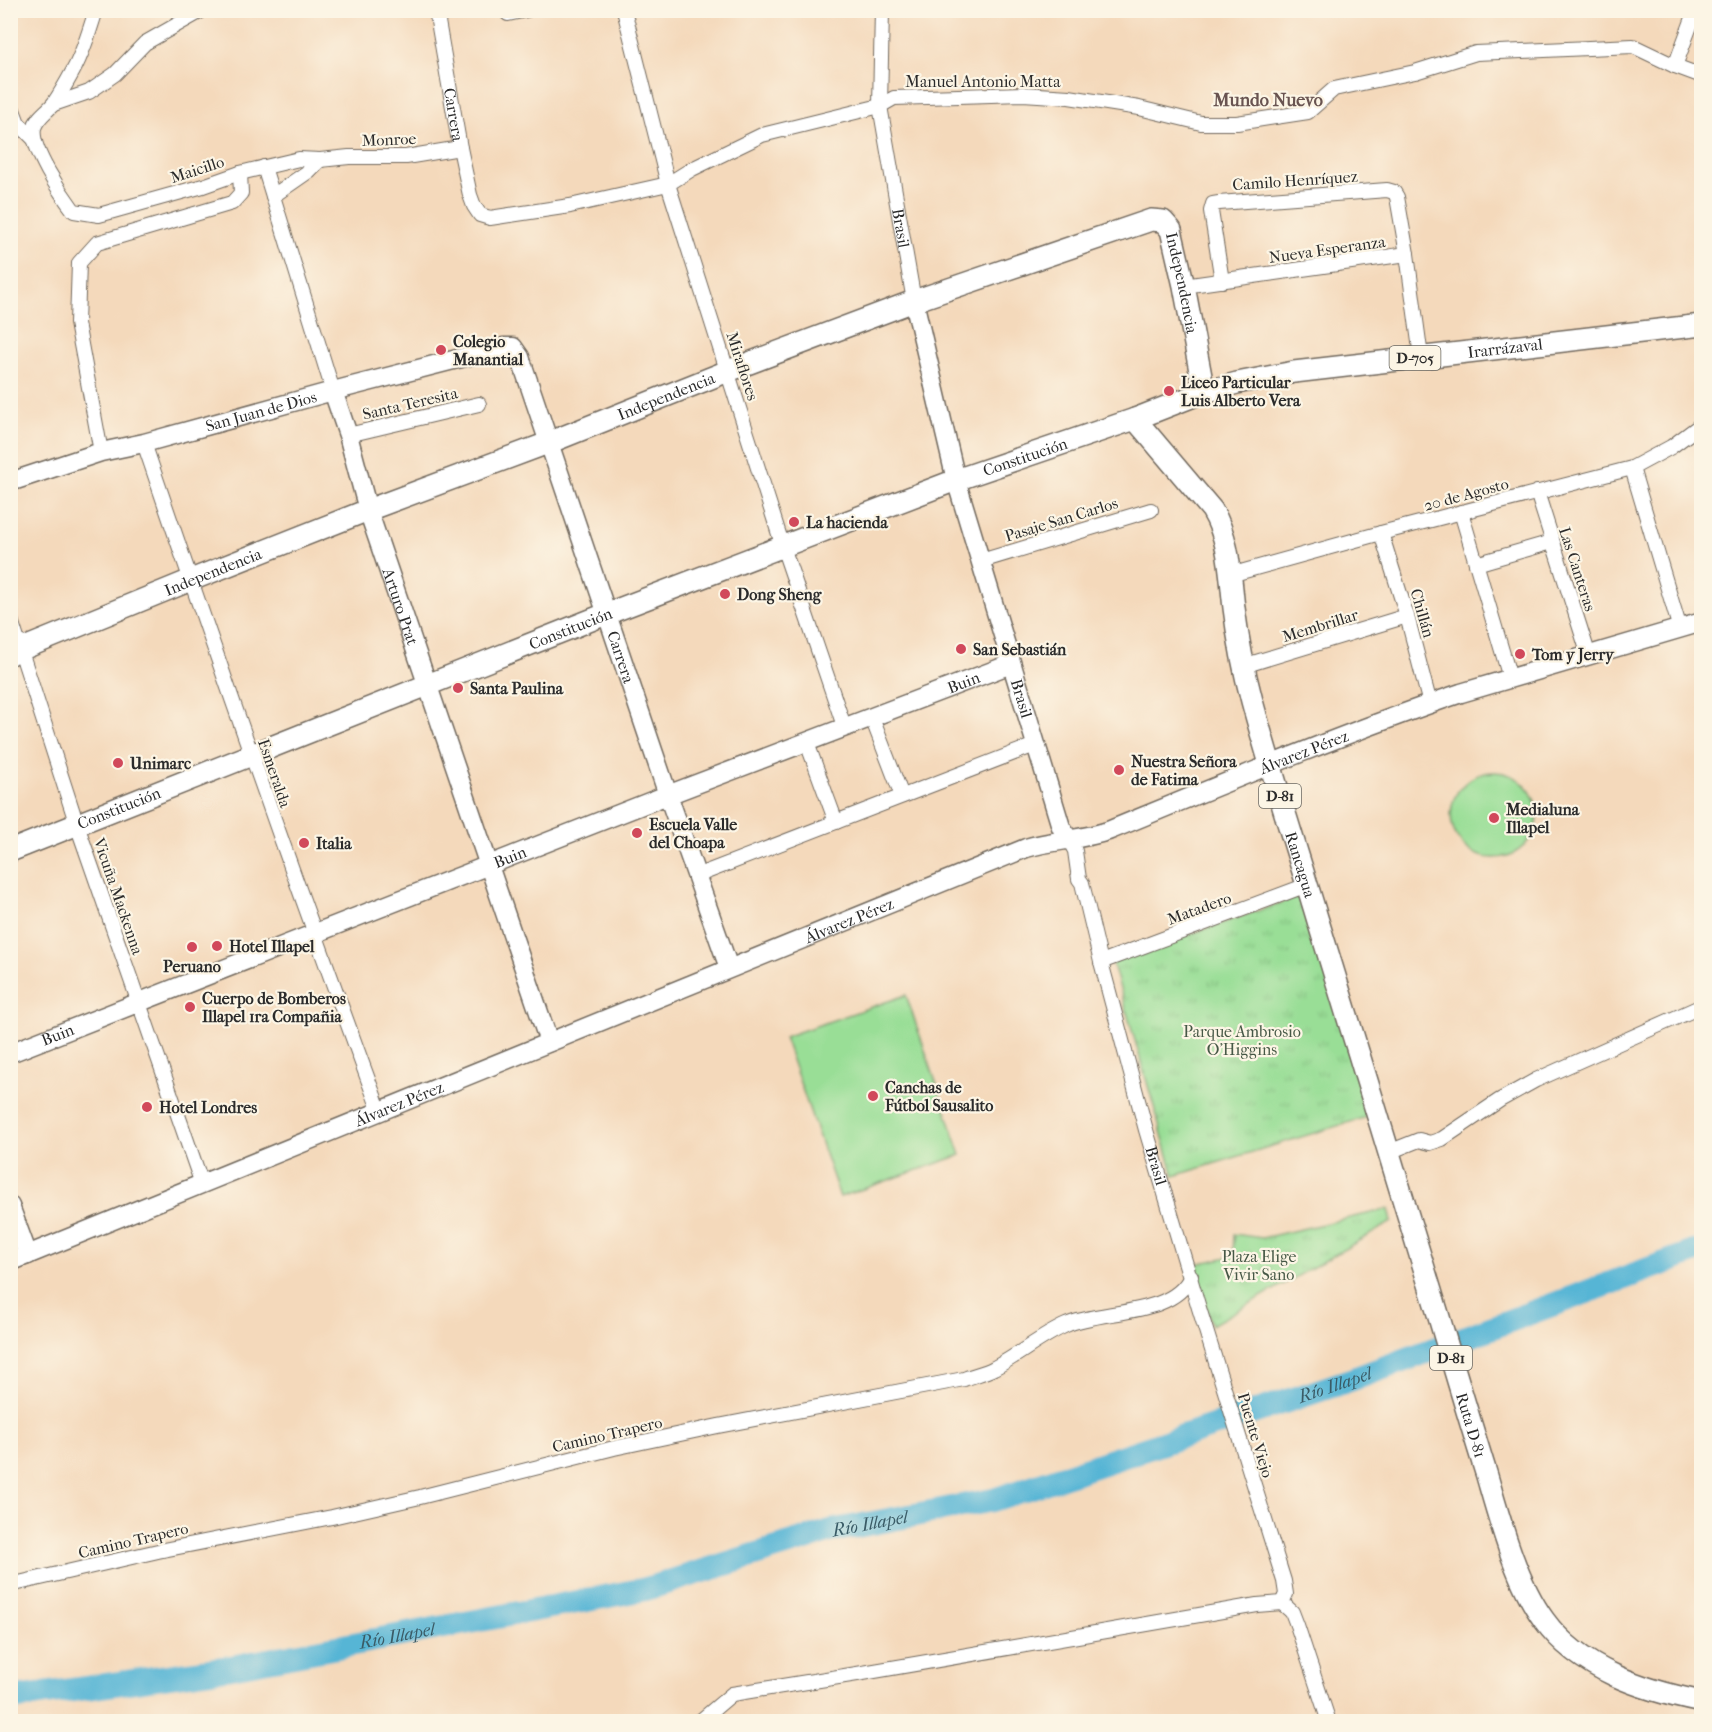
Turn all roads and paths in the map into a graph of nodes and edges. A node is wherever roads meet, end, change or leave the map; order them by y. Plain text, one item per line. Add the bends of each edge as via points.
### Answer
1 (96, 10) edge
2 (203, 10) edge
3 (436, 10) edge
4 (527, 10) edge
5 (624, 10) edge
6 (882, 10) edge
7 (1696, 10) edge
8 (508, 14) dead end
9 (1675, 66) junction
10 (1701, 76) edge
11 (10, 102) edge
12 (54, 104) junction
13 (880, 106) junction
14 (34, 139) junction
15 (460, 148) junction
16 (320, 160) junction
17 (264, 167) junction
18 (240, 173) junction
19 (668, 184) junction
20 (273, 196) junction
21 (480, 215) joint
22 (1407, 254) junction
23 (1222, 281) junction
24 (1184, 286) junction
25 (914, 301) junction
26 (1701, 325) edge
27 (513, 347) joint
28 (1421, 357) junction
29 (728, 371) junction
30 (333, 391) junction
31 (1204, 392) junction
32 (479, 404) dead end
33 (1135, 418) junction
34 (1701, 424) edge
35 (348, 435) junction
36 (144, 443) junction
37 (548, 443) junction
38 (102, 452) junction
39 (1632, 468) junction
40 (956, 480) junction
41 (10, 482) edge
42 (1537, 492) junction
43 (368, 510) junction
44 (1151, 510) dead end
45 (1461, 512) junction
46 (1382, 533) junction
47 (1552, 542) junction
48 (783, 547) junction
49 (981, 561) junction
50 (1476, 564) junction
51 (1230, 574) junction
52 (191, 580) junction
53 (606, 614) junction
54 (1407, 616) junction
55 (10, 617) edge
56 (1701, 622) edge
57 (1680, 629) junction
58 (16, 652) edge
59 (1589, 656) junction
60 (1011, 664) junction
61 (1243, 666) junction
62 (1510, 678) junction
63 (429, 685) junction
64 (1430, 704) junction
65 (872, 718) junction
66 (844, 729) junction
67 (807, 743) junction
68 (1035, 745) junction
69 (251, 756) junction
70 (1270, 765) junction
71 (668, 795) junction
72 (902, 796) junction
73 (836, 822) junction
74 (77, 825) junction
75 (1069, 840) junction
76 (10, 851) edge
77 (489, 866) junction
78 (696, 876) junction
79 (1307, 885) junction
80 (314, 934) junction
81 (1101, 962) junction
82 (729, 969) junction
83 (140, 1003) junction
84 (1701, 1006) edge
85 (549, 1042) junction
86 (10, 1053) edge
87 (380, 1112) junction
88 (1389, 1152) junction
89 (202, 1184) junction
90 (1402, 1193) joint
91 (10, 1206) edge
92 (28, 1255) junction
93 (10, 1262) edge
94 (1191, 1276) junction
95 (1199, 1308) joint
96 (1513, 1555) junction
97 (10, 1585) edge
98 (1282, 1603) junction
99 (1701, 1691) edge
100 (1701, 1702) edge
101 (699, 1722) edge
102 (1329, 1722) edge

1 - 12 street via 75,69
2 - 12 street via 146,43 115,74 89,92
3 - 15 street, Carrera
4 - 8 street
5 - 19 street, Miraflores
6 - 13 street, Brasil
7 - 9 street
9 - 10 street, Manuel Antonio Matta
9 - 13 street, Manuel Antonio Matta via 1633,46 1476,53 1415,72 1334,89 1308,112 1237,123 1201,123 1121,105 1023,94 894,98
11 - 14 street, Maicillo via 18,123
12 - 14 street via 40,117
13 - 19 street, Manuel Antonio Matta via 762,135
13 - 25 street, Brasil
14 - 18 street, Maicillo via 57,187 74,211 86,214 99,215
15 - 16 street, Monroe via 406,157
15 - 21 street, Carrera via 474,206
16 - 17 street, Monroe via 299,159
16 - 20 street
17 - 18 street, Monroe
17 - 20 street, Arturo Prat
18 - 38 street, Maicillo via 241,193 232,203 97,243 79,263 77,322
19 - 21 street, Manuel Antonio Matta via 500,218
19 - 29 street, Miraflores
20 - 30 street, Arturo Prat
22 - 23 street, Nueva Esperanza
22 - 23 street, Camilo Henríquez via 1398,197 1387,190 1219,203 1213,204 1211,211
22 - 28 street, Nueva Esperanza
23 - 24 street, Nueva Esperanza
24 - 25 main road, Independencia via 1170,230 1163,221 1155,219
24 - 31 main road, Independencia
25 - 29 main road, Independencia
25 - 40 street, Brasil
26 - 28 main road, Irarrázaval / D-705
27 - 30 street, San Juan de Dios
27 - 37 street, Carrera via 520,357
28 - 31 main road, Irarrázaval / D-705 via 1294,372
29 - 37 main road, Independencia
29 - 48 street, Miraflores
30 - 35 street, Arturo Prat
30 - 36 street, San Juan de Dios
31 - 33 main road, Irarrázaval / D-705
32 - 35 street, Santa Teresita
33 - 40 main road, Constitución
33 - 51 main road, Rancagua / D-81 via 1212,510 1224,537
34 - 39 street, 20 de Agosto via 1671,447
35 - 43 street, Arturo Prat
36 - 38 street, San Juan de Dios
36 - 52 street, Esmeralda
37 - 43 main road, Independencia
37 - 53 street, Carrera
38 - 41 street, San Juan de Dios
39 - 42 street, 20 de Agosto
39 - 57 street
40 - 48 main road, Constitución
40 - 49 street, Brasil
42 - 45 street, 20 de Agosto
42 - 47 street, Las Canteras
43 - 52 main road, Independencia
43 - 63 street, Arturo Prat
44 - 49 street, Pasaje San Carlos
45 - 46 street, 20 de Agosto
45 - 50 street
46 - 51 street, 20 de Agosto
46 - 54 street, Chillán
47 - 50 street
47 - 59 street, Las Canteras
48 - 53 main road, Constitución
48 - 66 street, Miraflores
49 - 60 street, Brasil
50 - 62 street
51 - 61 main road, Rancagua / D-81
52 - 58 main road, Independencia
52 - 69 street, Esmeralda
53 - 63 main road, Constitución
53 - 71 street, Carrera
54 - 61 street, Membrillar
54 - 64 street, Chillán
55 - 58 street, Vicuña Mackenna
56 - 57 street, Álvarez Pérez
57 - 59 street, Álvarez Pérez
58 - 74 street, Vicuña Mackenna
59 - 62 street, Álvarez Pérez
60 - 65 street, Buin
60 - 68 street, Brasil
61 - 70 main road, Rancagua / D-81
62 - 64 street, Álvarez Pérez
63 - 69 main road, Constitución
63 - 77 street, Arturo Prat
64 - 70 street, Álvarez Pérez
65 - 66 street, Buin
65 - 72 street
66 - 67 street, Buin
67 - 71 street, Buin
67 - 73 street
68 - 72 street
68 - 75 street, Brasil via 1061,827
69 - 74 main road, Constitución
69 - 80 street, Esmeralda
70 - 75 street, Álvarez Pérez via 1108,831
70 - 79 main road, Rancagua / D-81
71 - 77 street, Buin
71 - 78 street, Carrera
72 - 73 street
73 - 78 street
74 - 76 main road, Constitución
74 - 83 street, Vicuña Mackenna
75 - 81 street, Brasil via 1075,851
75 - 82 street, Álvarez Pérez via 1026,848
77 - 80 street, Buin
77 - 85 street, Arturo Prat
78 - 82 street, Carrera
79 - 81 street, Matadero
79 - 88 main road, Rancagua / D-81
80 - 83 street, Buin
80 - 87 street, Esmeralda
81 - 94 street, Brasil via 1146,1130
82 - 85 street, Álvarez Pérez
83 - 86 street, Buin
83 - 89 street, Vicuña Mackenna
84 - 88 street via 1536,1080 1442,1139 1430,1143 1419,1140
85 - 87 street, Álvarez Pérez
87 - 89 street, Álvarez Pérez
88 - 90 main road, Rancagua / D-81
89 - 92 street, Álvarez Pérez
90 - 96 main road, Ruta D-81 / D-81
91 - 92 street
92 - 93 street, Álvarez Pérez
94 - 95 street, Brasil
94 - 97 street, Camino Trapero via 1180,1292 1159,1303 1066,1325 992,1369 964,1379 614,1448 343,1515
95 - 98 street, Puente Viejo via 1281,1571 1286,1594
96 - 99 main road, Ruta D-81 / D-81 via 1541,1601 1585,1643 1641,1674
96 - 100 main road, Ruta D-81 / D-81 via 1536,1609 1571,1648 1600,1668 1636,1684
98 - 101 street via 732,1694
98 - 102 street via 1292,1612

